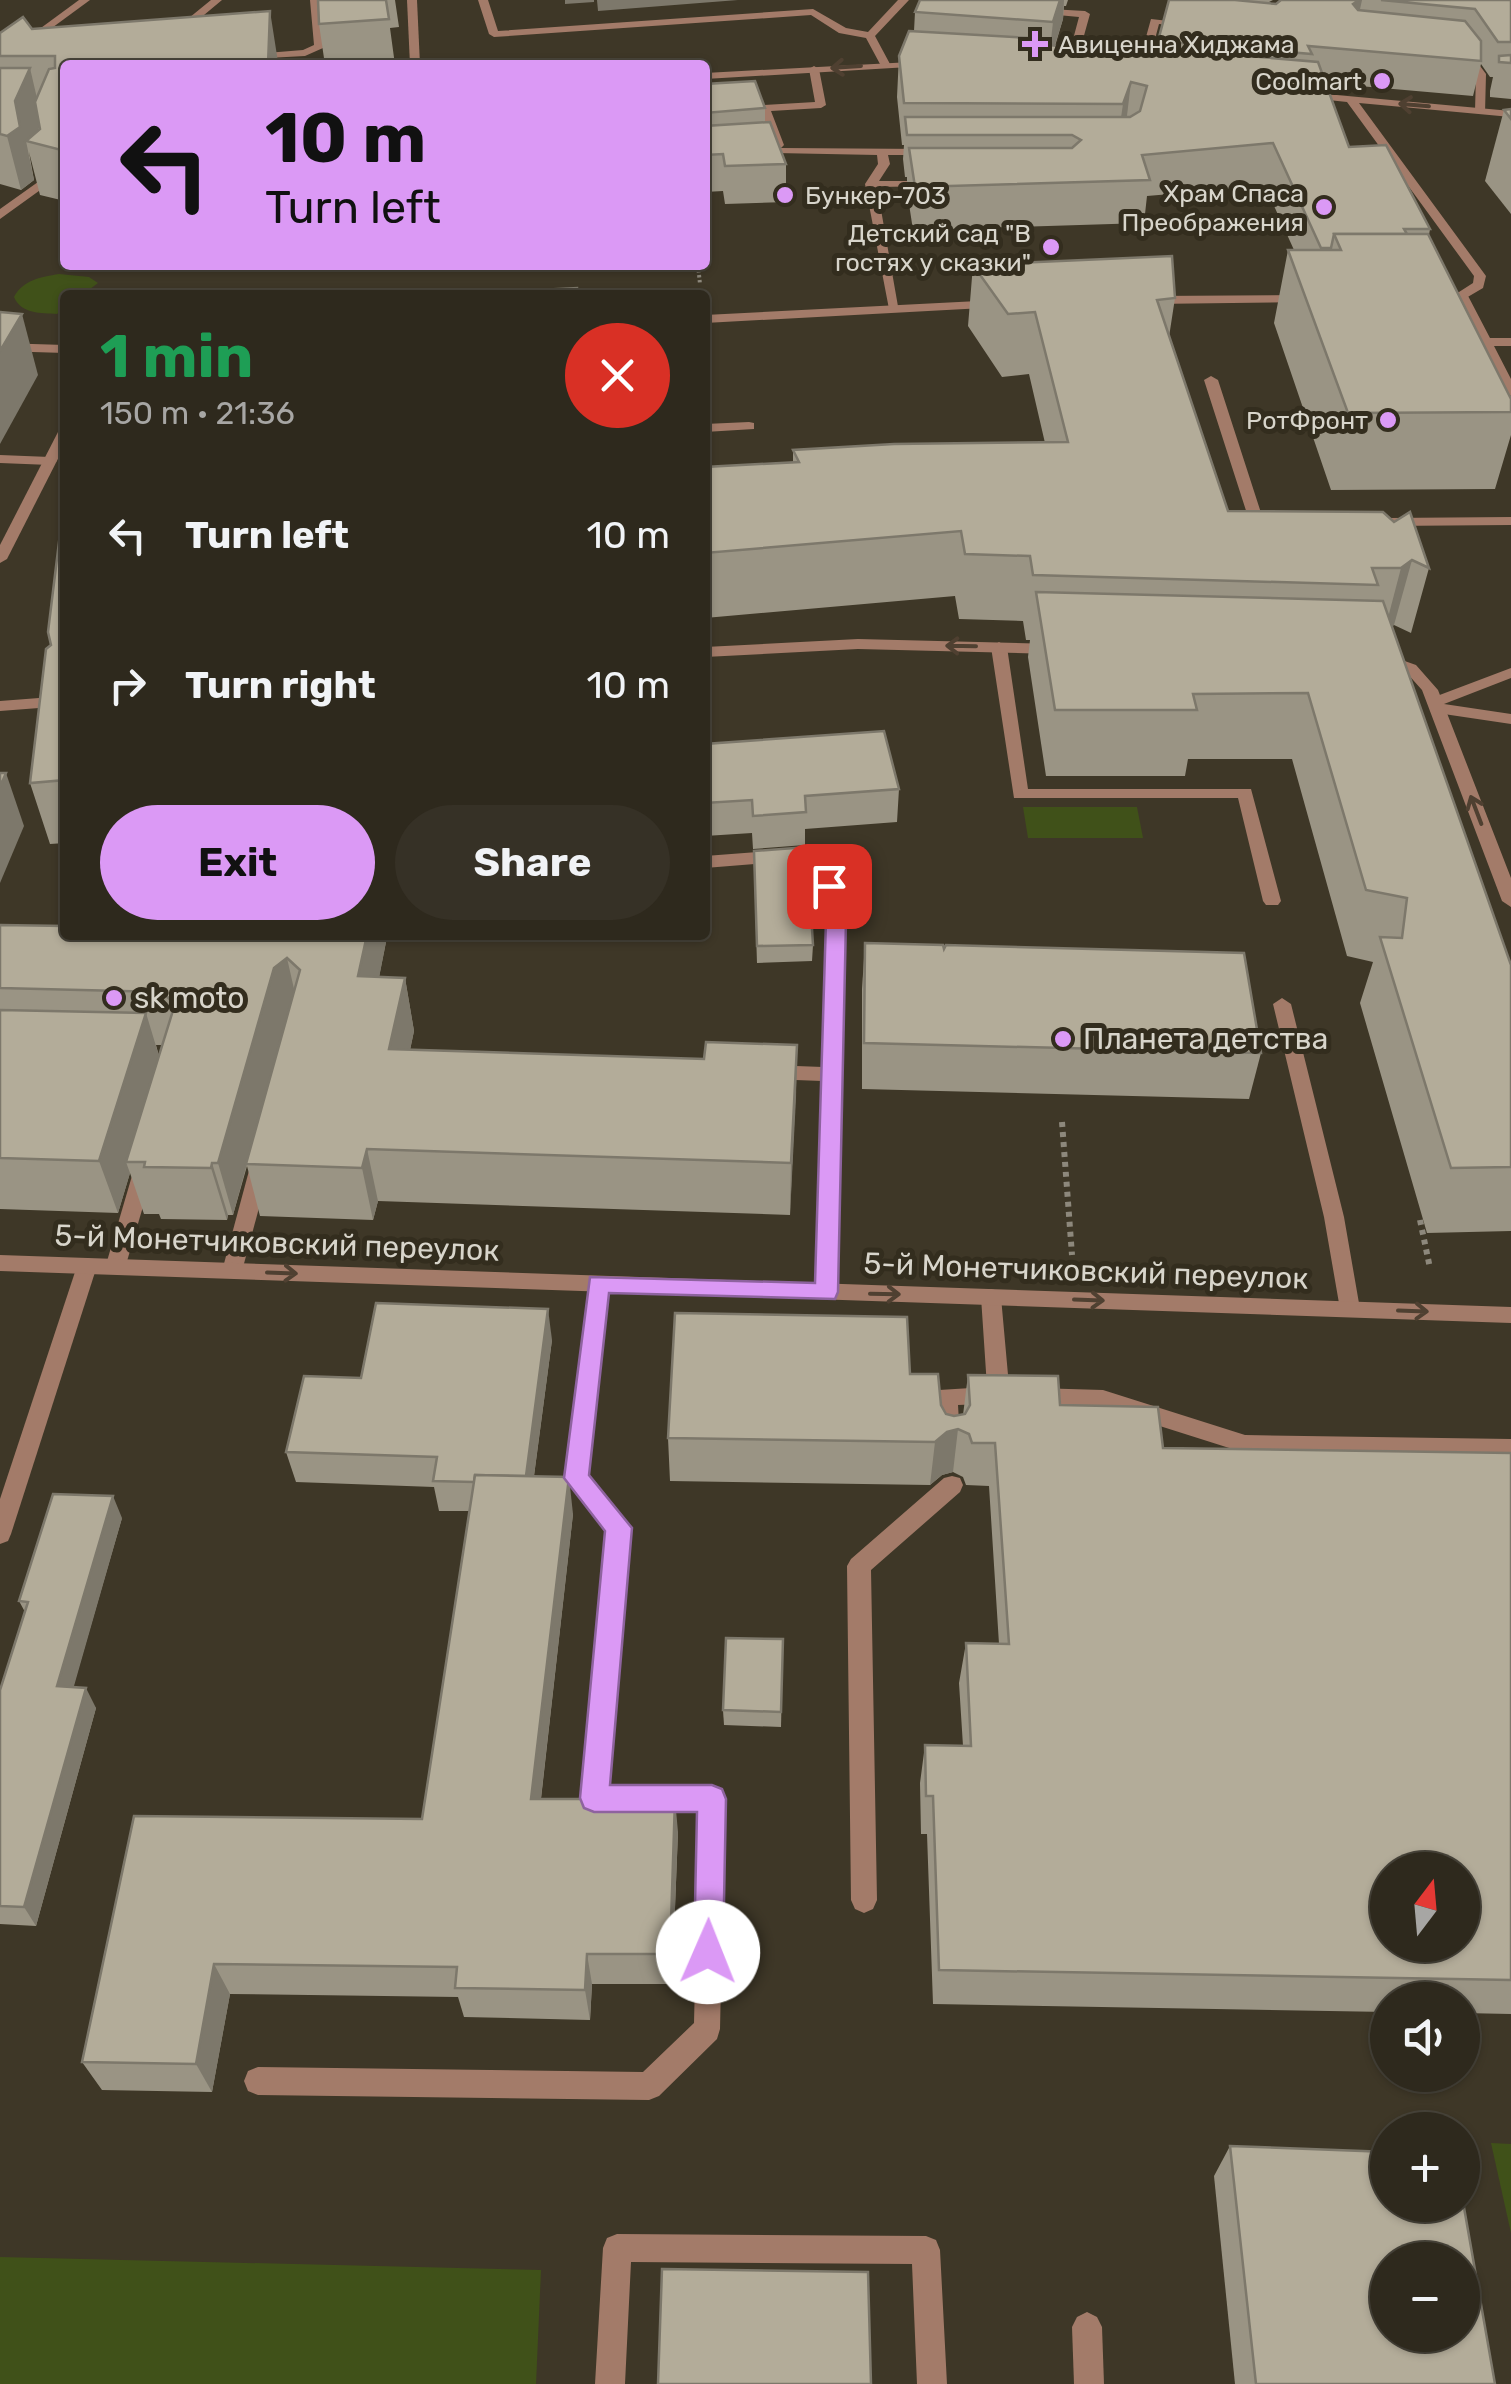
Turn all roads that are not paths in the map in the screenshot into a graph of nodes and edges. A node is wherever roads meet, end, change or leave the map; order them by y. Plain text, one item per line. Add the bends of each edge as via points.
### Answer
1 (86, 0) edge
2 (217, 0) edge
3 (315, 0) edge
4 (412, 0) edge
5 (483, 0) edge
6 (904, 0) edge
7 (1031, 10) edge
8 (1212, 26) edge
9 (870, 36) junction
10 (1456, 48) edge
11 (232, 58) edge
12 (174, 60) edge
13 (414, 60) edge
14 (0, 62) edge
15 (885, 64) junction
16 (946, 64) edge
17 (814, 69) junction
18 (1050, 71) edge
19 (1068, 73) junction
20 (1086, 75) edge
21 (710, 76) edge
22 (1122, 78) edge
23 (1139, 80) junction
24 (1159, 81) edge
25 (1481, 84) junction
26 (1496, 84) edge
27 (1296, 94) edge
28 (1350, 99) junction
29 (1481, 111) junction
30 (1511, 114) edge
31 (780, 151) junction
32 (761, 152) edge
33 (882, 152) junction
34 (951, 152) edge
35 (38, 154) edge
36 (871, 184) junction
37 (942, 184) edge
38 (0, 214) edge
39 (1462, 295) junction
40 (1322, 299) edge
41 (1408, 299) edge
42 (1129, 300) edge
43 (1014, 304) edge
44 (896, 309) junction
45 (710, 318) edge
46 (1486, 342) junction
47 (1511, 342) edge
48 (0, 347) edge
49 (60, 349) edge
50 (1211, 380) dead end
51 (1511, 392) edge
52 (749, 426) dead end
53 (710, 428) edge
54 (60, 442) edge
55 (0, 459) edge
56 (50, 461) junction
57 (1511, 521) edge
58 (1291, 522) edge
59 (1378, 522) edge
60 (0, 559) edge
61 (999, 647) junction
62 (1076, 649) edge
63 (710, 652) edge
64 (1365, 656) edge
65 (1511, 673) edge
66 (60, 701) edge
67 (1436, 705) junction
68 (0, 706) edge
69 (1511, 719) edge
70 (710, 862) edge
71 (1272, 901) dead end
72 (1511, 901) edge
73 (1282, 1004) dead end
74 (754, 1071) edge
75 (832, 1074) junction
76 (150, 1149) edge
77 (263, 1154) edge
78 (0, 1264) edge
79 (88, 1266) junction
80 (114, 1268) junction
81 (232, 1271) junction
82 (598, 1284) junction
83 (826, 1292) junction
84 (991, 1296) junction
85 (1350, 1309) junction
86 (1511, 1314) edge
87 (999, 1396) junction
88 (950, 1446) edge
89 (1511, 1448) edge
90 (952, 1485) dead end
91 (0, 1534) edge
92 (864, 1900) dead end
93 (258, 2081) dead end
94 (1086, 2327) dead end
95 (610, 2384) edge
96 (932, 2384) edge
97 (1090, 2384) edge

1 - 14 street
2 - 12 street via 162,44
3 - 11 street via 319,46
4 - 13 street
5 - 9 street via 494,34 814,12 843,31
6 - 9 street
7 - 19 street via 1085,14
8 - 23 street via 1154,21
9 - 15 street
10 - 25 street via 1481,74
15 - 16 street
15 -> 17 street
17 - 21 street
17 - 31 street via 821,105 764,108
18 - 19 street
19 - 20 street
22 - 23 street
23 - 24 street
25 - 26 street
25 - 29 street
27 - 28 street
29 -> 28 street
28 - 39 street via 1480,276 1479,285
29 - 30 street
31 - 32 street
31 - 33 street
33 - 34 street
33 - 36 street via 884,164
35 - 38 street via 44,183
36 - 37 street
36 - 44 street
39 - 41 street
39 - 46 street
40 - 42 street
43 - 44 street
44 - 45 street
46 - 47 street
46 - 51 street
48 - 49 street
50 - 58 street via 1257,523
52 - 53 street
54 - 56 street
55 - 56 street
56 - 60 street
57 - 59 street
61 - 62 street
61 -> 63 street via 858,644
61 - 71 street via 1020,794 1245,793
64 - 67 street via 1390,652 1423,677
65 - 67 street
66 - 68 street
67 - 69 street
72 -> 67 street
70 - 75 street via 822,853 836,920
73 - 85 street
74 - 75 street
75 - 83 street
76 - 80 street
77 - 81 street
78 - 79 street, 5-й Монетчиковский переулок
79 - 80 street, 5-й Монетчиковский переулок
79 - 91 street
80 - 81 street, 5-й Монетчиковский переулок
81 -> 82 street, 5-й Монетчиковский переулок
82 - 83 street, 5-й Монетчиковский переулок
82 - 93 street via 576,1478 619,1528 594,1798 712,1799 706,2028 648,2086
83 -> 84 street, 5-й Монетчиковский переулок
84 -> 85 street, 5-й Монетчиковский переулок
84 - 87 street
85 -> 86 street, 5-й Монетчиковский переулок
87 - 88 street via 947,1396
87 - 89 street via 1103,1398 1245,1444
90 - 92 street via 859,1566
94 - 97 street
95 - 96 street via 617,2248 926,2250

